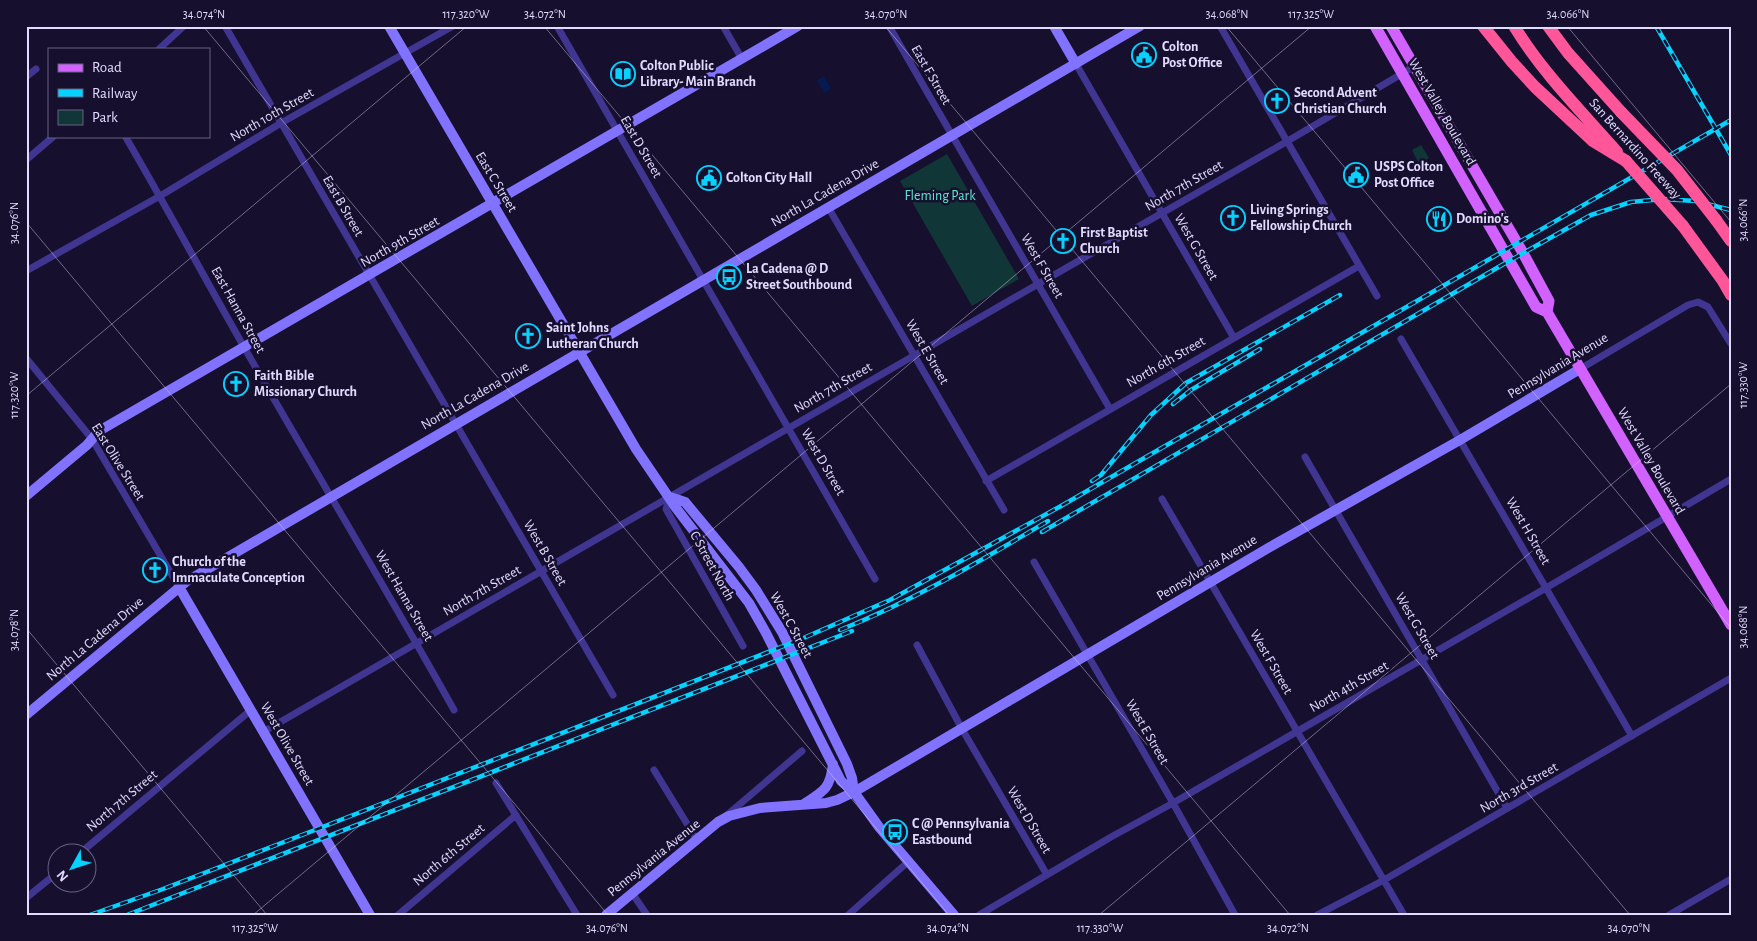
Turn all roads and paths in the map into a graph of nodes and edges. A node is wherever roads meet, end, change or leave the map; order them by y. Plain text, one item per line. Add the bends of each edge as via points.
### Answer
1 (184, 26) edge
2 (225, 26) edge
3 (390, 26) edge
4 (453, 26) edge
5 (557, 26) edge
6 (723, 26) edge
7 (798, 26) edge
8 (889, 26) edge
9 (1054, 26) edge
10 (1140, 26) edge
11 (1220, 26) edge
12 (1375, 26) edge
13 (1391, 26) edge
14 (1483, 26) edge
15 (1514, 26) edge
16 (1548, 26) edge
17 (160, 48) edge
18 (405, 53) junction
19 (742, 59) junction
20 (1076, 64) junction
21 (1415, 66) junction
22 (36, 69) dead end
23 (1402, 74) junction
24 (26, 77) edge
25 (281, 123) junction
26 (617, 131) junction
27 (952, 136) junction
28 (52, 138) edge
29 (126, 138) edge
30 (1597, 138) junction
31 (1286, 142) junction
32 (26, 160) edge
33 (1455, 168) junction
34 (160, 196) junction
35 (1490, 196) junction
36 (493, 203) junction
37 (828, 207) junction
38 (1162, 213) junction
39 (1731, 241) edge
40 (1359, 266) junction
41 (26, 271) edge
42 (369, 275) junction
43 (703, 280) junction
44 (1038, 284) junction
45 (1731, 295) edge
46 (1377, 296) dead end
47 (1547, 312) junction
48 (1234, 338) junction
49 (1401, 338) dead end
50 (1731, 344) edge
51 (244, 347) junction
52 (580, 352) junction
53 (915, 355) junction
54 (26, 358) edge
55 (1580, 368) junction
56 (1110, 409) junction
57 (455, 423) junction
58 (789, 428) junction
59 (92, 439) junction
60 (1460, 440) junction
61 (1305, 457) dead end
62 (1731, 479) edge
63 (986, 480) junction
64 (26, 496) edge
65 (331, 496) junction
66 (670, 497) junction
67 (1162, 499) dead end
68 (1336, 509) junction
69 (1004, 510) dead end
70 (1666, 518) junction
71 (1034, 562) dead end
72 (541, 571) junction
73 (875, 579) dead end
74 (1210, 583) junction
75 (179, 587) junction
76 (1546, 588) junction
77 (1731, 626) edge
78 (416, 643) junction
79 (917, 645) dead end
80 (743, 646) dead end
81 (1088, 655) junction
82 (1422, 660) junction
83 (1731, 678) edge
84 (614, 695) dead end
85 (251, 710) junction
86 (454, 710) dead end
87 (26, 715) edge
88 (962, 728) junction
89 (264, 732) junction
90 (1298, 732) junction
91 (1632, 736) junction
92 (802, 751) dead end
93 (833, 764) junction
94 (654, 770) dead end
95 (496, 783) dead end
96 (854, 792) junction
97 (1173, 803) junction
98 (803, 805) junction
99 (1508, 808) junction
100 (516, 815) junction
101 (718, 822) junction
102 (697, 840) junction
103 (91, 844) edge
104 (909, 861) junction
105 (1047, 875) junction
106 (1731, 879) edge
107 (48, 880) edge
108 (1384, 880) junction
109 (632, 894) junction
110 (26, 898) edge
111 (370, 915) edge
112 (398, 915) edge
113 (577, 915) edge
114 (606, 915) edge
115 (648, 915) edge
116 (848, 915) edge
117 (954, 915) edge
118 (979, 915) edge
119 (1235, 915) edge
120 (1317, 915) edge
121 (1404, 915) edge
122 (1669, 915) edge

1 - 17 street
2 - 25 street, East B Street
3 - 18 street, East C Street
4 - 18 street, North 10th Street
5 - 26 street, East D Street
6 - 19 street
7 - 19 street, North 9th Street
8 - 27 street, East F Street
9 - 20 street
10 - 20 street, North La Cadena Drive
11 - 31 street
12 - 23 main road, West Valley Boulevard
13 - 21 main road, West Valley Boulevard
14 - 30 highway via 1524,74
15 - 30 highway, San Bernardino Freeway
16 - 39 highway, San Bernardino Freeway, bridge via 1568,53 1677,170
18 - 25 street, North 10th Street
18 - 36 street, East C Street
19 - 26 street, North 9th Street
20 - 27 street, North La Cadena Drive
20 - 38 street, West G Street
21 - 23 street, North 7th Street
21 - 35 main road, West Valley Boulevard
22 - 24 street
23 - 31 street, North 7th Street
23 - 33 main road, West Valley Boulevard
25 - 34 street, North 10th Street
25 - 42 street, East B Street
26 - 36 street, North 9th Street
26 - 43 street, East D Street
27 - 37 street, North La Cadena Drive
27 - 44 street, West F Street
28 - 32 street
29 - 34 street, East Hanna Street
30 - 45 highway, San Bernardino Freeway, bridge via 1626,161 1683,226
31 - 38 street, North 7th Street
31 - 40 street
33 - 35 main road via 1465,174 1479,197 1485,199
33 - 47 main road, West Valley Boulevard via 1536,307
34 - 41 street, North 10th Street
34 - 51 street, East Hanna Street
35 - 47 main road, West Valley Boulevard via 1550,301
36 - 42 street, North 9th Street
36 - 52 street, East C Street
37 - 43 street, North La Cadena Drive
37 - 53 street, West E Street
38 - 44 street, North 7th Street
38 - 48 street, West G Street
40 - 46 street
40 - 48 street, North 6th Street
42 - 51 street, North 9th Street
42 - 57 street, East B Street
43 - 52 street, North La Cadena Drive
43 - 58 street, West D Street
44 - 53 street, North 7th Street
44 - 56 street, West F Street
47 - 55 main road, West Valley Boulevard
48 - 56 street, North 6th Street
49 - 60 street, West H Street
50 - 55 street, Pennsylvania Avenue via 1708,307 1698,302 1688,304
51 - 59 street, North 9th Street via 99,431
51 - 65 street, East Hanna Street
52 - 57 street, North La Cadena Drive
52 - 66 street, West C Street via 641,456
53 - 58 street, North 7th Street
53 - 63 street, West E Street
54 - 59 street, East Olive Street
55 - 60 street, Pennsylvania Avenue
55 - 70 main road, West Valley Boulevard
56 - 63 street, North 6th Street
57 - 65 street, North La Cadena Drive
57 - 72 street, West B Street
58 - 66 street, North 7th Street
58 - 73 street, West D Street
59 - 64 street, North 9th Street
59 - 75 street, East Olive Street
60 - 68 street, Pennsylvania Avenue
60 - 76 street, West H Street
61 - 68 street, West G Street
62 - 70 street, North 4th Street
63 - 69 street, West E Street
65 - 75 street, North La Cadena Drive
65 - 78 street, West Hanna Street
66 - 72 street, North 7th Street
66 - 80 street, C Street North via 666,509
66 - 93 street, West C Street via 749,603
66 - 96 street, West C Street via 685,502 694,512 739,567 772,616 847,764
67 - 74 street, West F Street
68 - 74 street, Pennsylvania Avenue
68 - 82 street, West G Street
70 - 76 street, North 4th Street
70 - 77 main road, West Valley Boulevard
71 - 81 street, West E Street
72 - 78 street, North 7th Street
72 - 84 street, West B Street
74 - 81 street, Pennsylvania Avenue
74 - 90 street, West F Street
75 - 85 street, West Olive Street
75 - 87 street, North La Cadena Drive
76 - 82 street, North 4th Street
76 - 91 street, West H Street
78 - 86 street, West Hanna Street
78 - 89 street, North 7th Street
79 - 88 street, West D Street
81 - 88 street, Pennsylvania Avenue
81 - 97 street, West E Street
82 - 90 street, North 4th Street
82 - 99 street, West G Street
83 - 91 street, North 3rd Street
85 - 89 street, West Olive Street
85 - 103 street, North 7th Street
88 - 96 street, Pennsylvania Avenue
88 - 105 street, West D Street
89 - 111 street, West Olive Street
90 - 97 street, North 4th Street
90 - 108 street, West F Street
91 - 99 street, North 3rd Street
92 - 101 street, Pennsylvania Avenue
93 - 96 street, West C Street via 841,780
93 - 98 street via 831,780 825,789
94 - 102 street
95 - 100 street
96 - 98 street, Pennsylvania Avenue via 826,804
96 - 104 street, West C Street
97 - 105 street, North 4th Street
97 - 119 street, West E Street
98 - 101 street, Pennsylvania Avenue via 760,808
99 - 108 street, North 3rd Street
100 - 112 street, North 6th Street
100 - 113 street
101 - 102 street, Pennsylvania Avenue
102 - 109 street, Pennsylvania Avenue
104 - 116 street
104 - 117 street, West C Street
105 - 118 street, North 4th Street
106 - 122 street
107 - 110 street
108 - 120 street, North 3rd Street
108 - 121 street, West F Street
109 - 114 street, Pennsylvania Avenue
109 - 115 street

